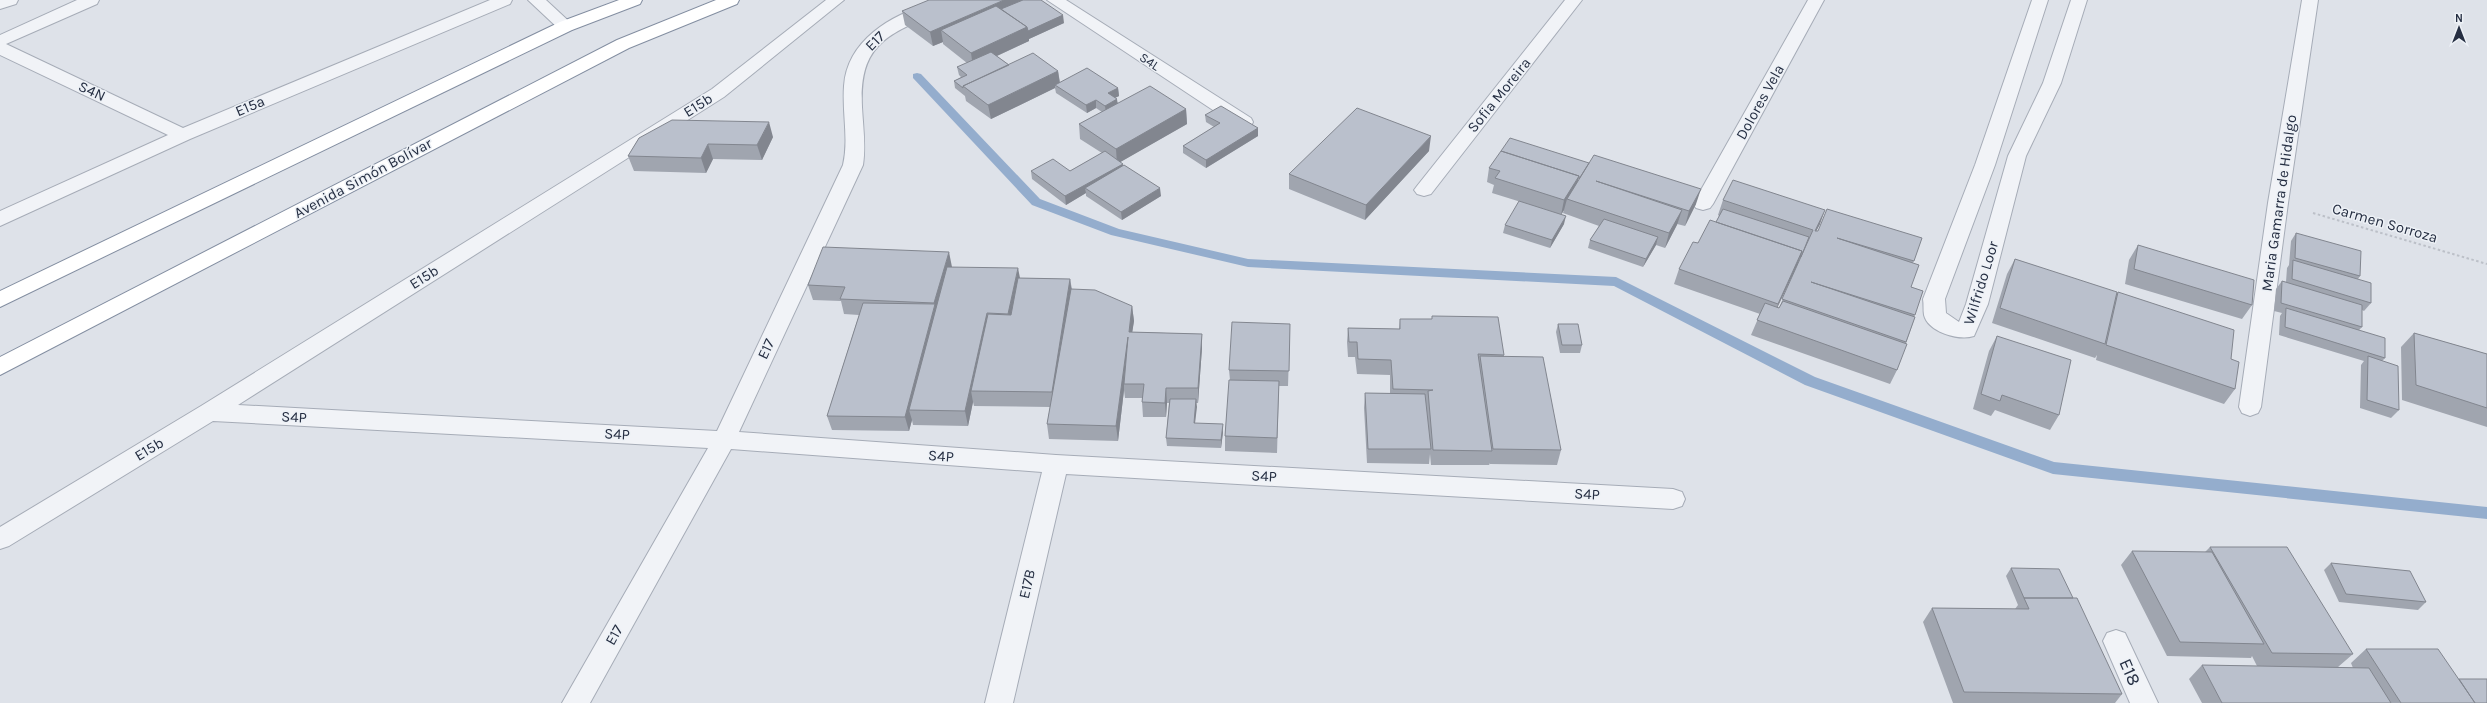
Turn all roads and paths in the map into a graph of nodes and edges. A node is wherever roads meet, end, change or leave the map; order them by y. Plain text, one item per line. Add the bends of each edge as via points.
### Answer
1 (10, 0) edge
2 (91, 0) edge
3 (461, 0) edge
4 (504, 0) edge
5 (536, 0) edge
6 (634, 0) edge
7 (731, 0) edge
8 (836, 0) edge
9 (1055, 0) edge
10 (1574, 0) edge
11 (1816, 0) edge
12 (2040, 0) edge
13 (2079, 0) edge
14 (2310, 0) edge
15 (0, 4) edge
16 (482, 9) junction
17 (931, 9) edge
18 (566, 26) junction
19 (0, 41) edge
20 (0, 48) edge
21 (1245, 123) edge
22 (183, 135) junction
23 (1424, 190) dead end
24 (2278, 203) junction
25 (1703, 204) dead end
26 (0, 219) edge
27 (2487, 264) edge
28 (0, 300) edge
29 (0, 367) edge
30 (2250, 407) dead end
31 (209, 412) junction
32 (724, 440) junction
33 (1056, 464) junction
34 (1673, 499) dead end
35 (0, 539) edge
36 (2116, 641) dead end
37 (576, 703) edge
38 (999, 703) edge
39 (2144, 703) edge

1 - 15 street
2 - 19 street
3 - 16 street
4 - 16 street, E15a
5 - 18 street
6 - 18 highway
7 - 29 highway, Avenida Simón Bolívar via 623,44
8 - 31 street, E15b via 718,92
9 - 21 street, S4L
10 - 23 street, Sofia Moreira
11 - 25 street, Dolores Vela
12 - 13 street, Wilfrido Loor via 1986,165 1934,299 1934,316 1953,329 1966,331 1977,304 2017,156 2052,83
14 - 24 street, Maria Gamarra de Hidalgo
16 - 22 street, E15a
17 - 32 street, E17 via 879,33 862,55 852,81 856,152 853,165
18 - 28 highway
20 - 22 street, S4N
22 - 26 street, E15a
24 - 27 path, Carmen Sorroza
24 - 30 street, Maria Gamarra de Hidalgo
31 - 32 street, S4P
31 - 35 street, E15b
32 - 33 street, S4P
32 - 37 street, E17
33 - 34 street, S4P
33 - 38 street, E17B
36 - 39 street, E18

